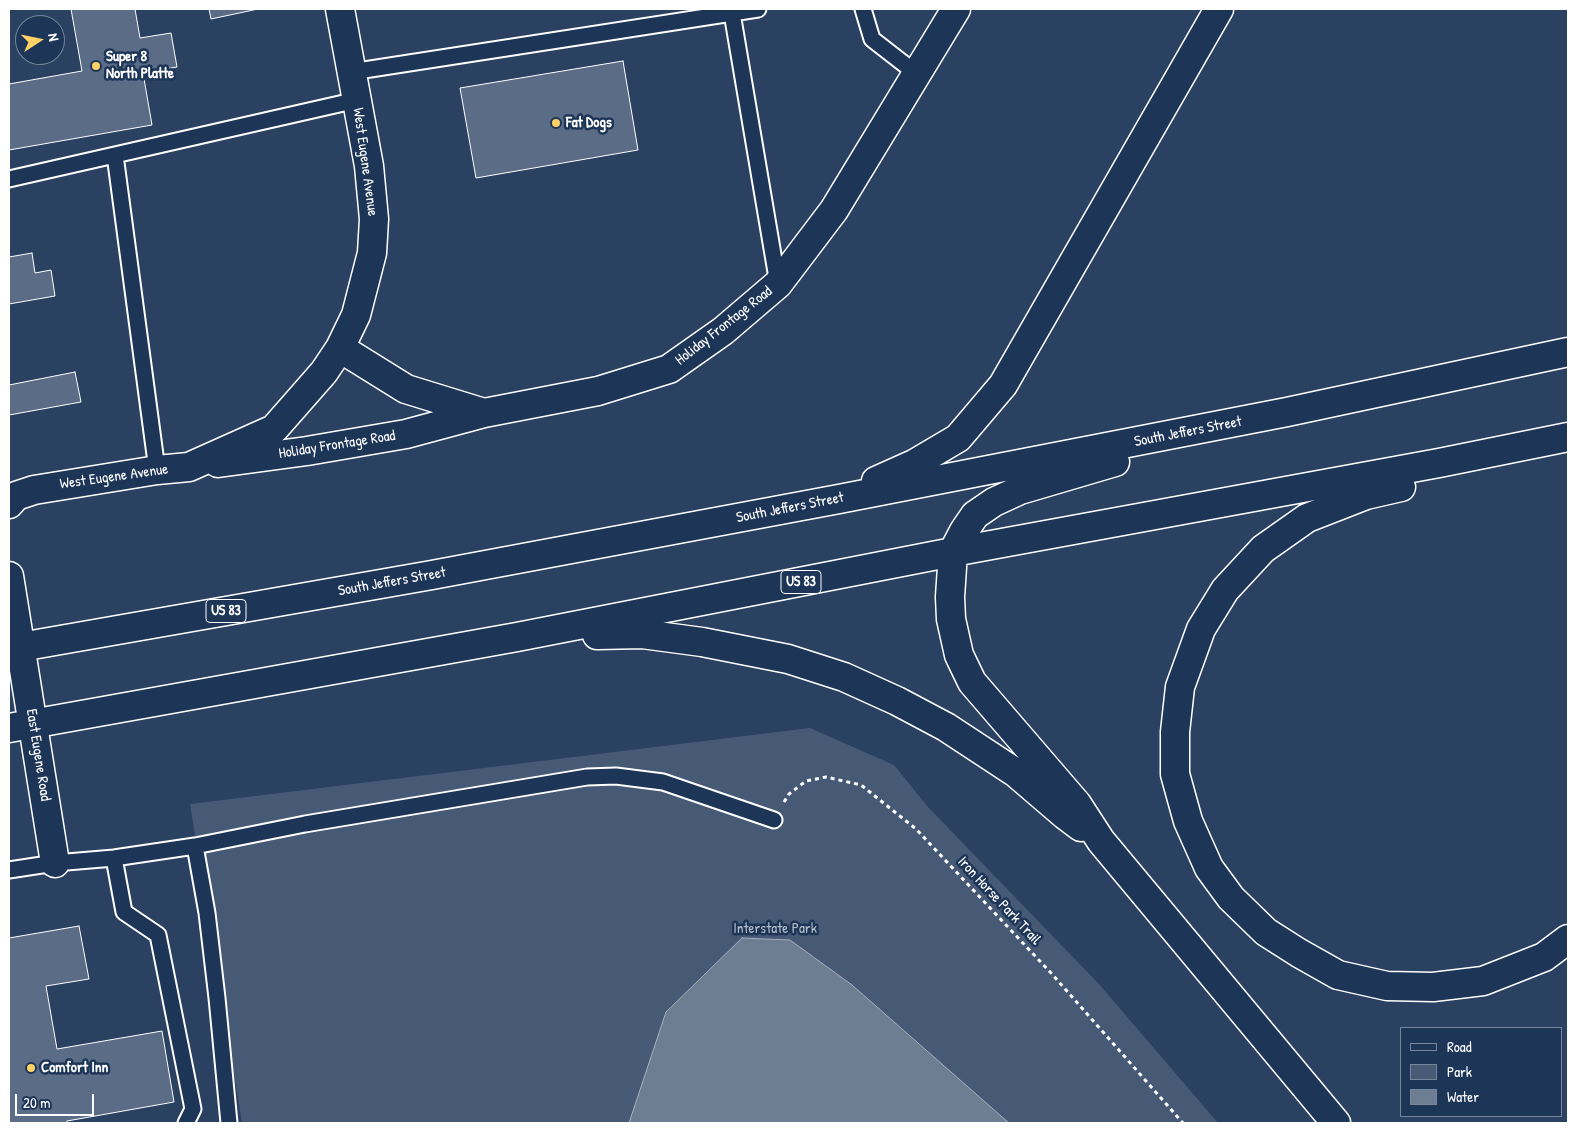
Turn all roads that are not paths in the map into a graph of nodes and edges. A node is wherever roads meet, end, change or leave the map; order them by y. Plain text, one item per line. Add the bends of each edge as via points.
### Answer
1 (340, 9) edge
2 (758, 9) edge
3 (863, 9) edge
4 (956, 9) edge
5 (1218, 9) edge
6 (732, 13) junction
7 (351, 72) junction
8 (917, 74) junction
9 (357, 100) junction
10 (115, 155) junction
11 (9, 179) edge
12 (778, 284) junction
13 (340, 348) junction
14 (1568, 352) edge
15 (1288, 412) junction
16 (484, 413) junction
17 (1568, 438) edge
18 (189, 467) junction
19 (157, 470) junction
20 (838, 499) junction
21 (9, 504) edge
22 (953, 552) junction
23 (9, 576) edge
24 (517, 637) junction
25 (15, 648) edge
26 (21, 726) edge
27 (774, 820) road end
28 (1101, 840) junction
29 (195, 846) junction
30 (114, 858) junction
31 (55, 863) junction
32 (9, 870) edge
33 (1568, 939) edge
34 (186, 1123) edge
35 (229, 1123) edge
36 (1336, 1123) edge

1 - 7 main road, West Eugene Avenue
2 - 6 lane
3 - 8 lane via 872,39
4 - 8 main road, Holiday Frontage Road
5 - 20 main road via 1003,385 958,438 914,464
6 - 7 lane
6 - 12 lane
7 - 9 main road, West Eugene Avenue
8 - 12 main road, Holiday Frontage Road via 834,210
9 - 10 lane
9 - 13 main road, West Eugene Avenue via 370,174 374,219 372,253 356,315
10 - 11 lane
10 - 19 lane
12 - 16 main road, Holiday Frontage Road via 723,331 670,369 598,390
13 - 16 main road, Holiday Frontage Road via 406,389
13 - 18 main road, West Eugene Avenue via 324,372 274,429
14 - 15 main road, South Jeffers Street / US 83
15 - 20 main road, South Jeffers Street / US 83
15 - 22 main road via 1005,496 975,515
16 - 18 main road, Holiday Frontage Road via 406,434
17 - 22 main road, US 83
17 - 33 main road via 1450,475 1358,498 1306,518 1262,550 1225,590 1201,629 1180,686 1175,774 1188,821 1209,868 1231,898 1266,932 1338,975 1387,986 1433,987 1483,981 1544,957
18 - 19 main road, West Eugene Avenue
19 - 21 main road, West Eugene Avenue via 34,490 16,496
20 - 25 main road, South Jeffers Street / US 83
22 - 24 main road, US 83
22 - 28 main road via 951,619 959,655 972,682 1077,804
23 - 25 main road
24 - 26 main road, US 83
24 - 28 main road via 618,634 671,637 788,659 844,677 946,727 1016,773 1065,815
25 - 26 main road, East Eugene Road
26 - 31 main road, East Eugene Road
27 - 29 lane via 663,782 616,776 587,777 305,824
28 - 36 main road
29 - 30 lane
29 - 35 lane via 216,989
30 - 31 lane
30 - 34 lane via 124,912 158,935 192,1109
31 - 32 lane

